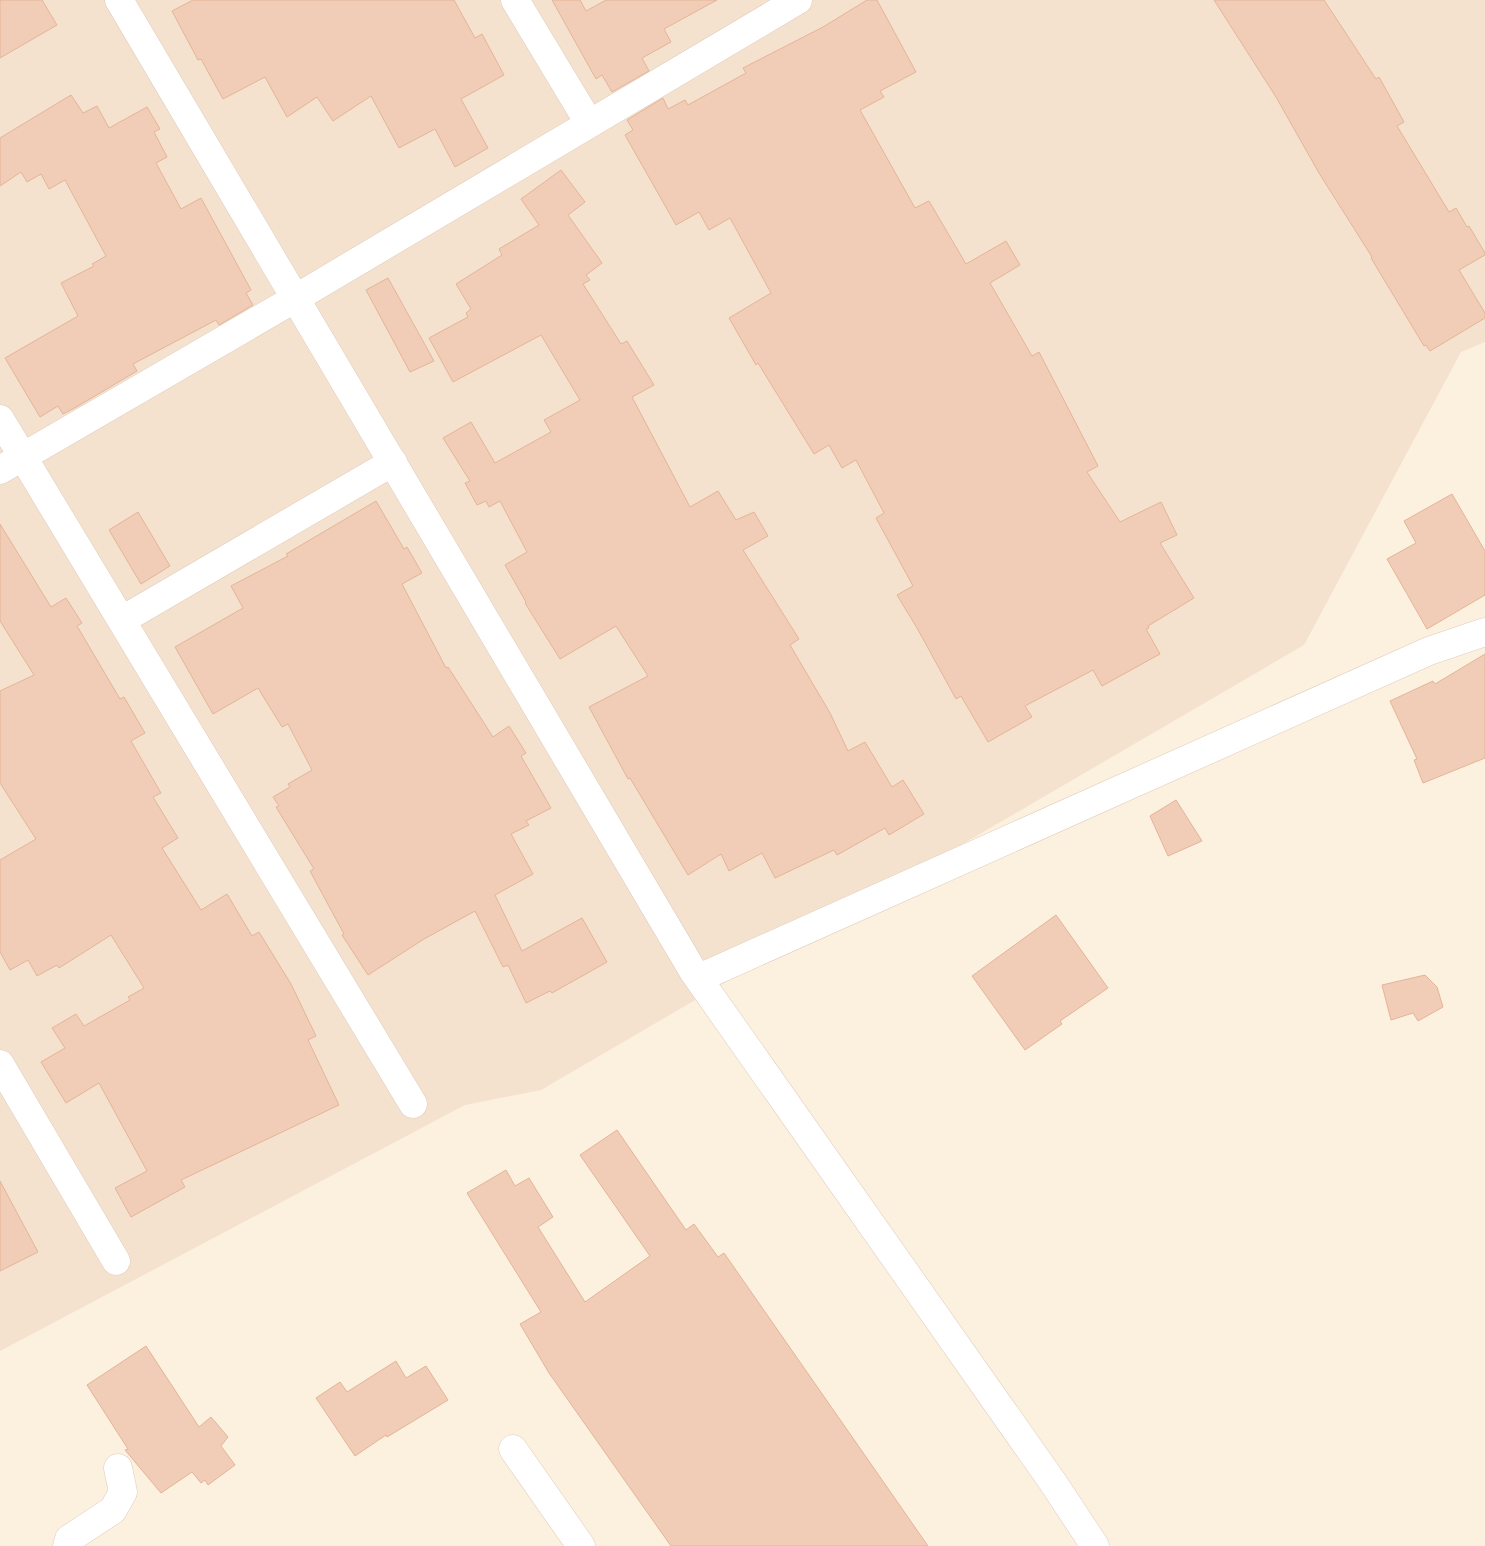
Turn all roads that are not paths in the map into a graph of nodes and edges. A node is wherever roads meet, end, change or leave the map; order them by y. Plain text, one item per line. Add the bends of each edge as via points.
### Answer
1 (119, 0) edge
2 (515, 0) edge
3 (798, 0) edge
4 (589, 123) junction
5 (296, 298) junction
6 (0, 419) edge
7 (23, 457) junction
8 (393, 462) junction
9 (0, 470) edge
10 (122, 620) junction
11 (1485, 632) edge
12 (699, 978) junction
13 (0, 1064) edge
14 (413, 1104) dead end
15 (116, 1261) dead end
16 (513, 1449) dead end
17 (118, 1468) dead end
18 (67, 1546) edge
19 (581, 1546) edge
20 (1095, 1546) edge

1 - 5 street
2 - 4 street
3 - 4 street
4 - 5 street
5 - 7 street
5 - 8 street
6 - 7 street
7 - 9 street
7 - 10 street
8 - 10 street
8 - 12 street
10 - 14 street
11 - 12 street via 1429,651
12 - 20 street
13 - 15 street
16 - 19 street
17 - 18 street via 122,1492 112,1510 69,1540

